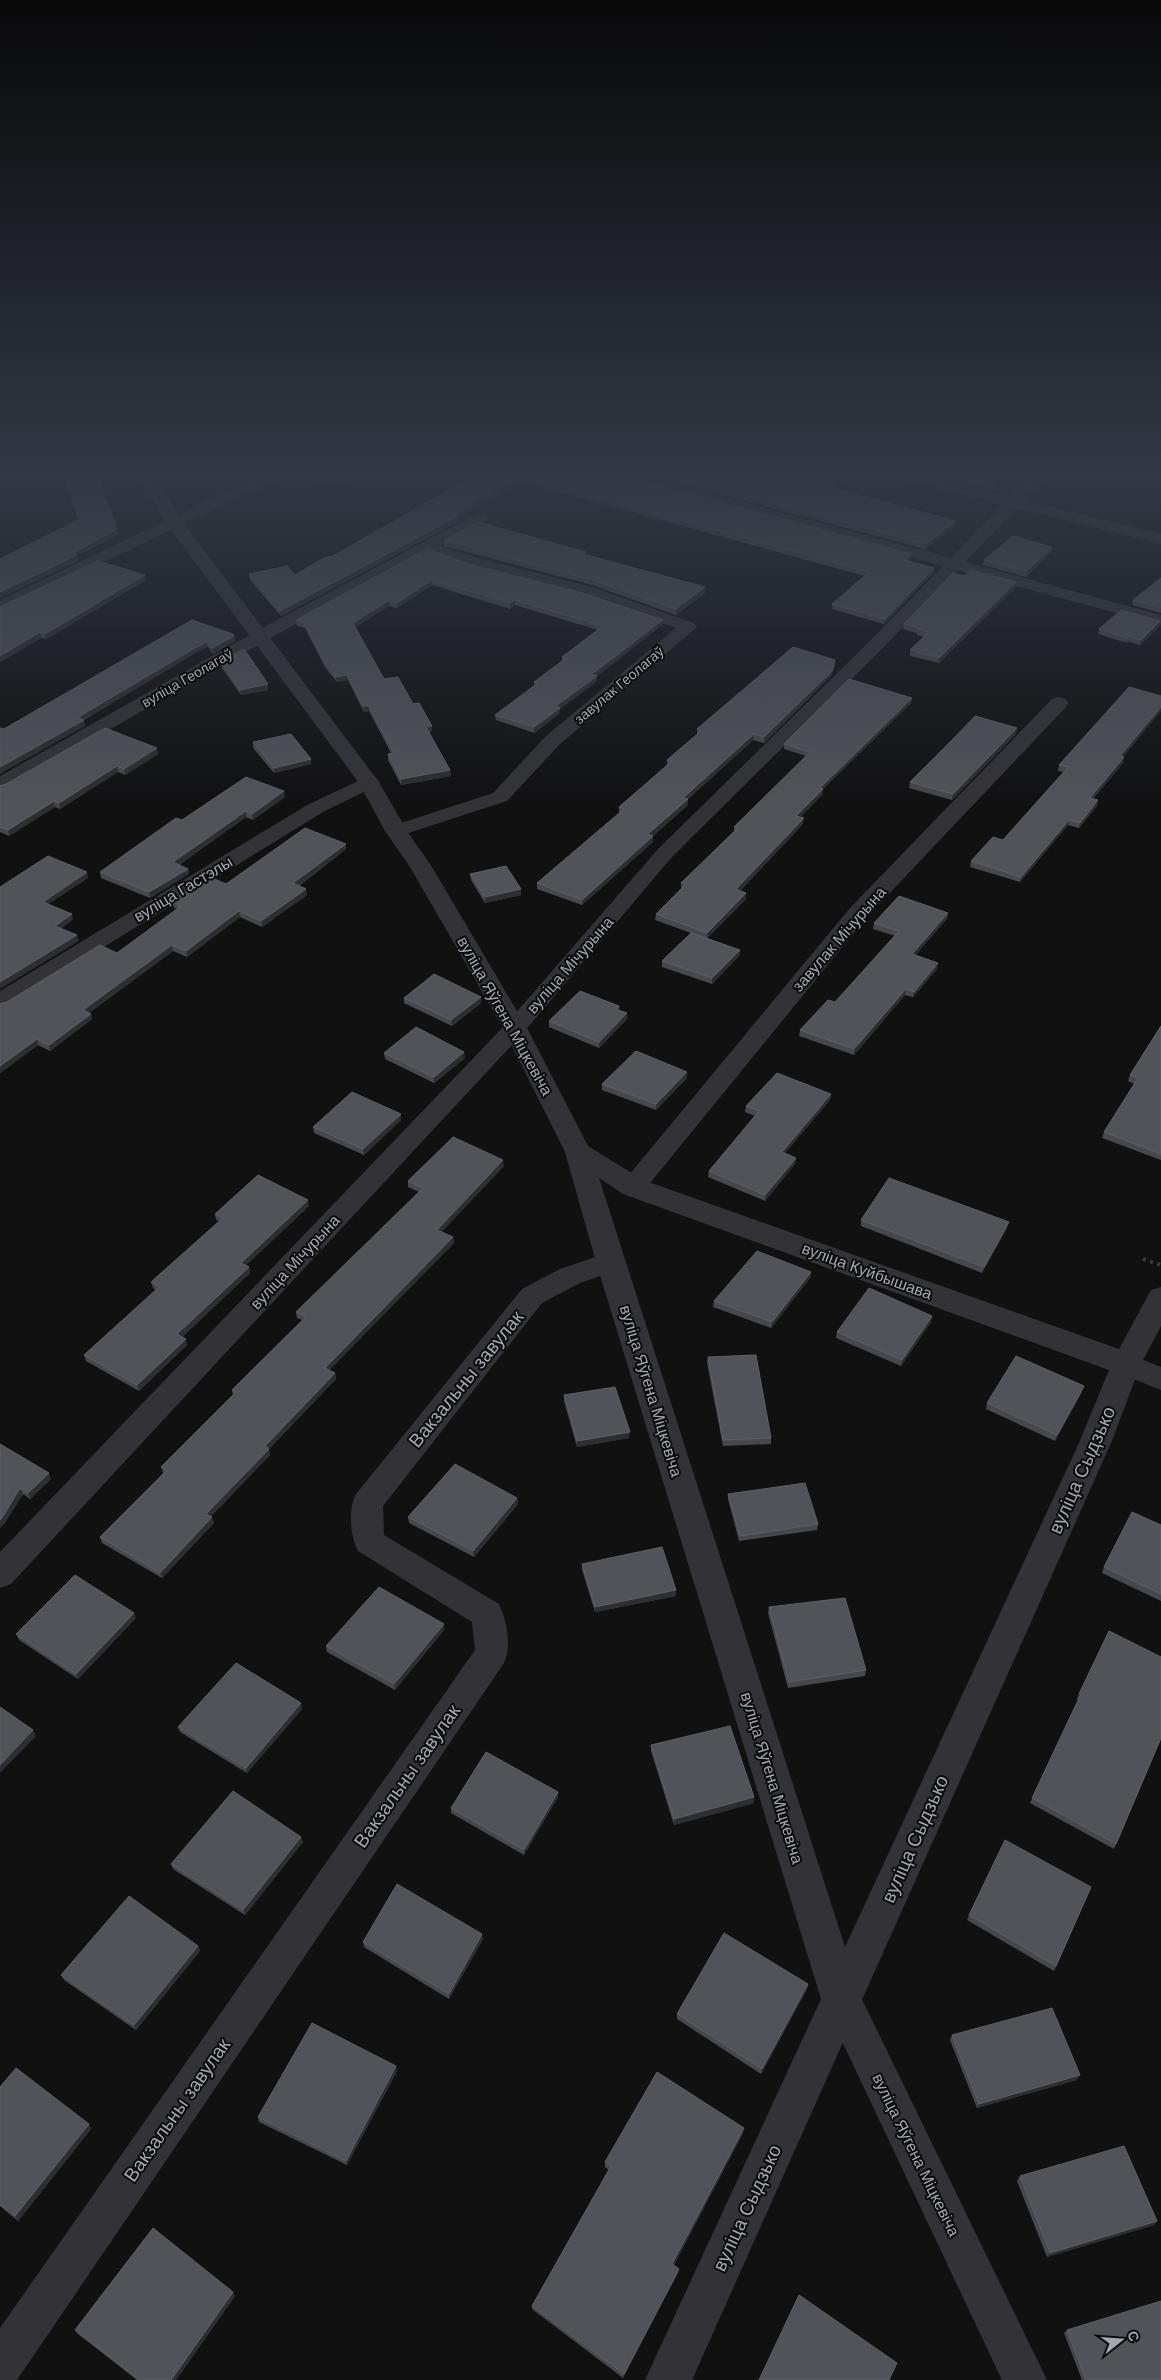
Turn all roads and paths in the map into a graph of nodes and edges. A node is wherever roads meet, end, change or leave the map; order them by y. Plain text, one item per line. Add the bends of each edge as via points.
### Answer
1 (52, 582) edge
2 (219, 582) edge
3 (362, 582) edge
4 (551, 582) edge
5 (937, 582) edge
6 (1018, 582) edge
7 (0, 607) edge
8 (1161, 620) edge
9 (259, 637) junction
10 (1060, 703) dead end
11 (368, 782) junction
12 (0, 784) edge
13 (396, 831) junction
14 (0, 1001) edge
15 (515, 1028) junction
16 (578, 1152) junction
17 (633, 1188) junction
18 (1143, 1259) dead end
19 (610, 1262) junction
20 (1161, 1265) edge
21 (1161, 1298) edge
22 (1126, 1364) junction
23 (1161, 1379) edge
24 (0, 1574) edge
25 (842, 2001) junction
26 (0, 2366) edge
27 (668, 2380) edge
28 (1025, 2380) edge

1 - 7 street
2 - 9 street, вуліца Яўгена Міцкевіча
3 - 9 street, вуліца Геолагаў
4 - 13 street, завулак Геолагаў via 586,591 688,627 553,740 500,797
5 - 15 street, вуліца Мічурына via 665,853
6 - 8 street
9 - 11 street, вуліца Яўгена Міцкевіча
9 - 12 street, вуліца Геолагаў
10 - 17 street, завулак Мічурына via 858,913
11 - 13 street, вуліца Яўгена Міцкевіча
11 - 14 street, вуліца Гастэлы via 316,808
13 - 15 street, вуліца Яўгена Міцкевіча via 421,867
15 - 16 street, вуліца Яўгена Міцкевіча
15 - 24 street, вуліца Мічурына
16 - 17 street, вуліца Куйбышава
16 - 19 street, вуліца Яўгена Міцкевіча
17 - 22 street, вуліца Куйбышава
18 - 20 path
19 - 25 street, вуліца Яўгена Міцкевіча
19 - 26 street, Вакзальны завулак via 570,1276 532,1296 367,1503 369,1542 487,1614 492,1653
21 - 22 street, вуліца Сыдзько
22 - 23 street, вуліца Куйбышава
22 - 25 street, вуліца Сыдзько via 1095,1443
25 - 27 street, вуліца Сыдзько
25 - 28 street, вуліца Яўгена Міцкевіча

